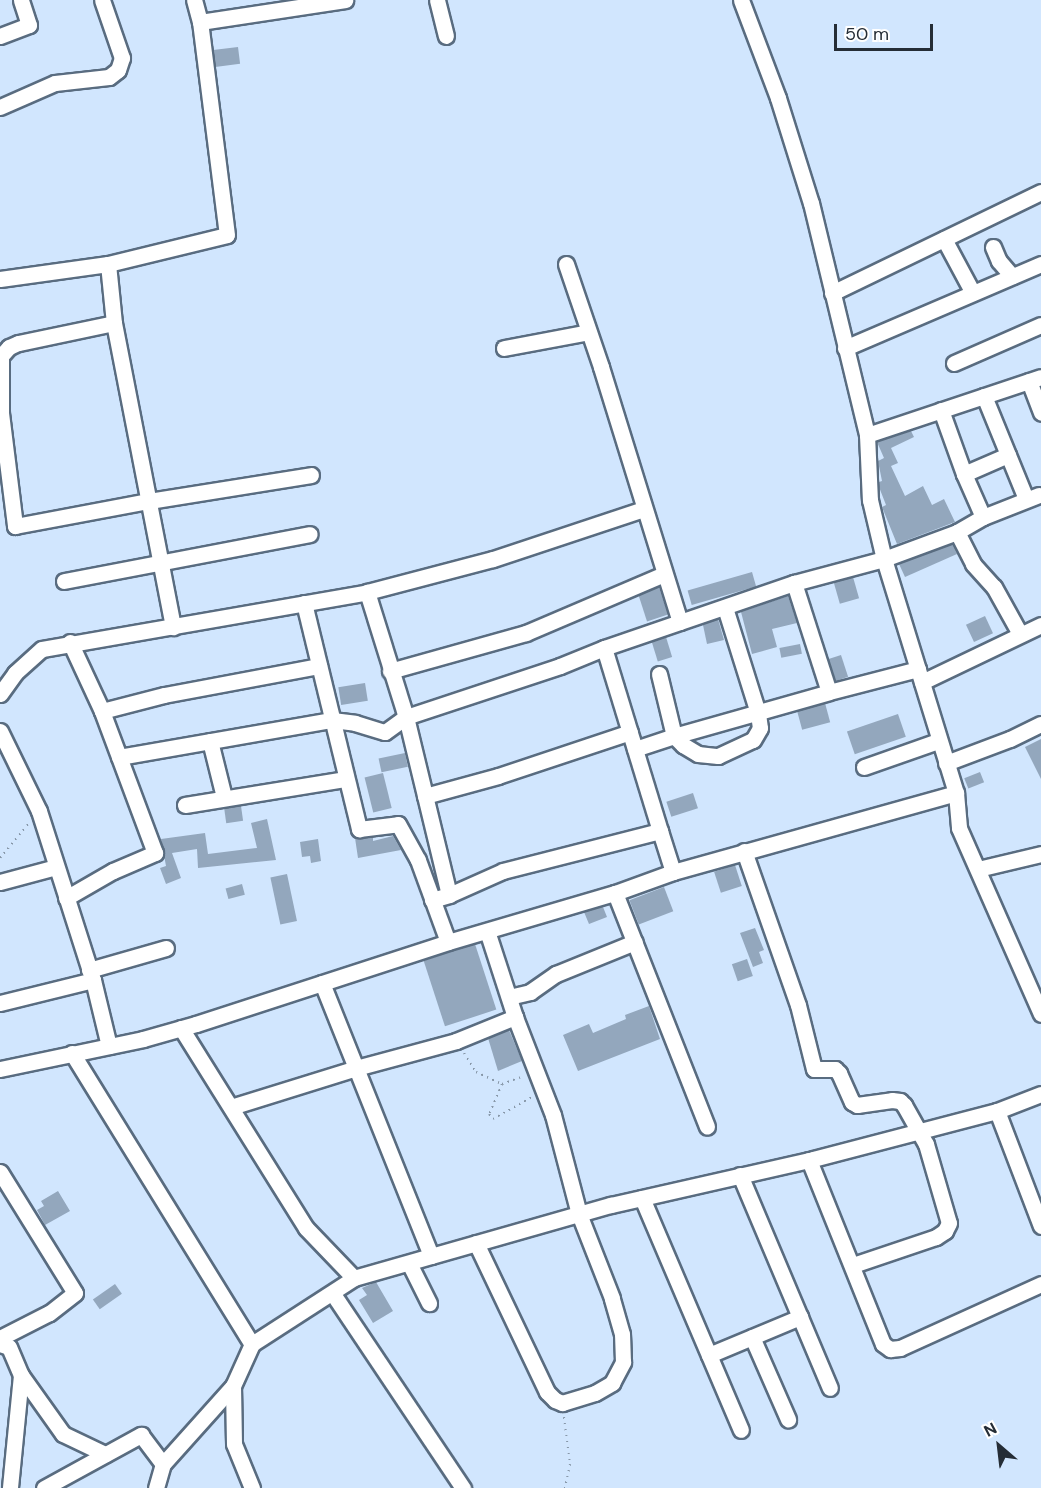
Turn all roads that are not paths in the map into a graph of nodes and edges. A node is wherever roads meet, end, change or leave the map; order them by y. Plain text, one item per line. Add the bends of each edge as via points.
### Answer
1 (21, 0) edge
2 (102, 0) edge
3 (194, 0) edge
4 (345, 0) edge
5 (437, 0) edge
6 (741, 0) edge
7 (200, 22) junction
8 (0, 36) edge
9 (446, 36) dead end
10 (0, 106) edge
11 (1041, 192) edge
12 (944, 239) junction
13 (993, 247) dead end
14 (108, 264) junction
15 (566, 264) dead end
16 (1041, 264) edge
17 (1012, 276) junction
18 (0, 279) edge
19 (832, 293) junction
20 (973, 293) junction
21 (114, 323) junction
22 (1041, 325) edge
23 (589, 332) junction
24 (504, 348) dead end
25 (845, 348) junction
26 (954, 363) dead end
27 (1035, 379) edge
28 (984, 396) junction
29 (941, 410) junction
30 (1041, 413) edge
31 (867, 435) junction
32 (1008, 455) junction
33 (964, 474) junction
34 (311, 475) dead end
35 (1037, 497) edge
36 (148, 501) junction
37 (643, 509) junction
38 (983, 517) junction
39 (957, 532) junction
40 (310, 534) dead end
41 (884, 559) junction
42 (160, 562) junction
43 (664, 574) junction
44 (64, 581) dead end
45 (794, 583) junction
46 (367, 592) junction
47 (304, 603) junction
48 (725, 608) junction
49 (680, 622) junction
50 (1041, 625) edge
51 (173, 627) junction
52 (1020, 634) junction
53 (70, 642) junction
54 (604, 648) junction
55 (319, 666) junction
56 (390, 671) junction
57 (659, 674) dead end
58 (920, 676) junction
59 (829, 692) junction
60 (0, 694) edge
61 (102, 711) junction
62 (758, 712) junction
63 (406, 717) junction
64 (332, 720) junction
65 (1041, 724) edge
66 (0, 731) edge
67 (630, 732) junction
68 (674, 735) junction
69 (210, 741) junction
70 (938, 741) junction
71 (635, 749) junction
72 (119, 757) junction
73 (946, 763) junction
74 (864, 767) dead end
75 (346, 779) junction
76 (956, 793) junction
77 (425, 796) junction
78 (224, 797) junction
79 (185, 805) dead end
80 (660, 831) junction
81 (744, 851) junction
82 (1041, 854) edge
83 (56, 867) junction
84 (978, 869) junction
85 (673, 872) junction
86 (0, 882) edge
87 (615, 893) junction
88 (449, 895) junction
89 (66, 898) junction
90 (432, 900) junction
91 (487, 932) junction
92 (448, 942) junction
93 (635, 942) junction
94 (166, 948) dead end
95 (91, 975) junction
96 (322, 983) junction
97 (509, 997) junction
98 (0, 1003) edge
99 (1041, 1012) edge
100 (515, 1017) junction
101 (181, 1028) junction
102 (109, 1046) junction
103 (72, 1053) junction
104 (356, 1068) junction
105 (0, 1069) edge
106 (1041, 1094) edge
107 (231, 1107) junction
108 (997, 1111) junction
109 (707, 1127) dead end
110 (921, 1131) junction
111 (809, 1160) junction
112 (0, 1172) edge
113 (740, 1175) junction
114 (642, 1198) junction
115 (579, 1214) junction
116 (1041, 1226) edge
117 (476, 1243) junction
118 (431, 1256) junction
119 (409, 1263) junction
120 (853, 1265) junction
121 (354, 1278) junction
122 (1041, 1284) edge
123 (333, 1294) junction
124 (429, 1303) dead end
125 (800, 1317) junction
126 (752, 1337) junction
127 (0, 1338) edge
128 (0, 1344) edge
129 (252, 1344) junction
130 (709, 1356) junction
131 (21, 1376) junction
132 (233, 1386) junction
133 (830, 1388) dead end
134 (788, 1419) dead end
135 (741, 1430) dead end
136 (105, 1454) junction
137 (163, 1464) junction
138 (10, 1488) edge
139 (44, 1488) edge
140 (156, 1488) edge
141 (252, 1488) edge
142 (463, 1488) edge

1 - 8 street via 28,25
2 - 10 street via 122,58 118,70 109,77 55,83
3 - 7 street
4 - 7 street
5 - 9 street
6 - 19 street via 778,98 811,203
7 - 14 street via 227,235
11 - 12 street
12 - 19 street
12 - 20 street
13 - 17 street via 1003,268
14 - 18 street
14 - 21 street
15 - 23 street
16 - 17 street
17 - 20 street
19 - 25 street
20 - 25 street
21 - 36 street
21 - 36 street via 18,344 1,356 1,413 15,526
22 - 26 street
23 - 24 street
23 - 37 street
25 - 31 street
27 - 28 street
27 - 30 street
28 - 29 street
28 - 32 street
29 - 31 street
29 - 33 street
31 - 41 street via 870,500
32 - 33 street
32 - 35 street
33 - 38 street
34 - 36 street
35 - 38 street
36 - 42 street
37 - 43 street
37 - 46 street via 493,559
38 - 39 street
39 - 41 street
39 - 52 street via 973,564 994,587
40 - 42 street
41 - 45 street
41 - 58 street
42 - 44 street
42 - 51 street
43 - 49 street
43 - 56 street via 526,633
45 - 48 street
45 - 59 street
46 - 47 street
46 - 56 street
47 - 51 street
47 - 55 street
48 - 49 street
48 - 62 street
49 - 54 street
50 - 52 street
51 - 53 street
52 - 58 street
53 - 60 street via 42,649
53 - 61 street
54 - 63 street
54 - 67 street
55 - 61 street
55 - 64 street
56 - 63 street
57 - 68 street
58 - 59 street
58 - 70 street
59 - 62 street
61 - 72 street
62 - 68 street
62 - 68 street via 760,728 753,740 718,756 698,754
63 - 64 street via 385,732
63 - 77 street
64 - 69 street
64 - 75 street
65 - 73 street
66 - 83 street via 39,811
67 - 71 street
67 - 77 street
68 - 71 street
69 - 72 street
69 - 78 street
70 - 73 street
70 - 74 street
71 - 80 street
72 - 89 street via 155,853
73 - 76 street
75 - 78 street
75 - 90 street via 359,829 398,824 418,860
76 - 81 street
76 - 84 street via 959,828
77 - 88 street
78 - 79 street
80 - 85 street
80 - 88 street via 503,871
81 - 85 street
81 - 110 street via 798,1005 814,1069 835,1069 856,1105 900,1101
82 - 84 street
83 - 86 street
83 - 89 street
84 - 99 street
85 - 87 street
87 - 91 street
87 - 93 street
88 - 90 street
89 - 95 street
90 - 92 street
91 - 92 street
91 - 97 street
92 - 96 street
93 - 97 street via 556,974 530,992
93 - 109 street
94 - 95 street
95 - 98 street
95 - 102 street
96 - 101 street
96 - 104 street
97 - 100 street
100 - 104 street via 456,1041
100 - 115 street via 562,1144
101 - 102 street
101 - 107 street
102 - 103 street
103 - 105 street
103 - 129 street
104 - 107 street
104 - 118 street
106 - 108 street
107 - 121 street via 306,1228
108 - 110 street
108 - 116 street
110 - 111 street
110 - 120 street via 949,1223 945,1231
111 - 113 street
111 - 120 street
112 - 127 street via 75,1293 50,1313
113 - 114 street
113 - 125 street
114 - 115 street
114 - 130 street
115 - 117 street
115 - 117 street via 612,1298 622,1334 623,1362 612,1383 562,1403 547,1392
117 - 118 street
118 - 119 street
119 - 121 street
119 - 124 street
120 - 122 street via 883,1344 890,1349 900,1348
121 - 123 street
123 - 129 street
123 - 142 street
125 - 126 street
125 - 133 street
126 - 130 street
126 - 134 street
128 - 131 street via 9,1347
129 - 132 street
130 - 135 street
131 - 136 street via 63,1434
131 - 138 street
132 - 137 street
132 - 141 street via 234,1444
136 - 137 street via 141,1435
136 - 139 street
137 - 140 street

